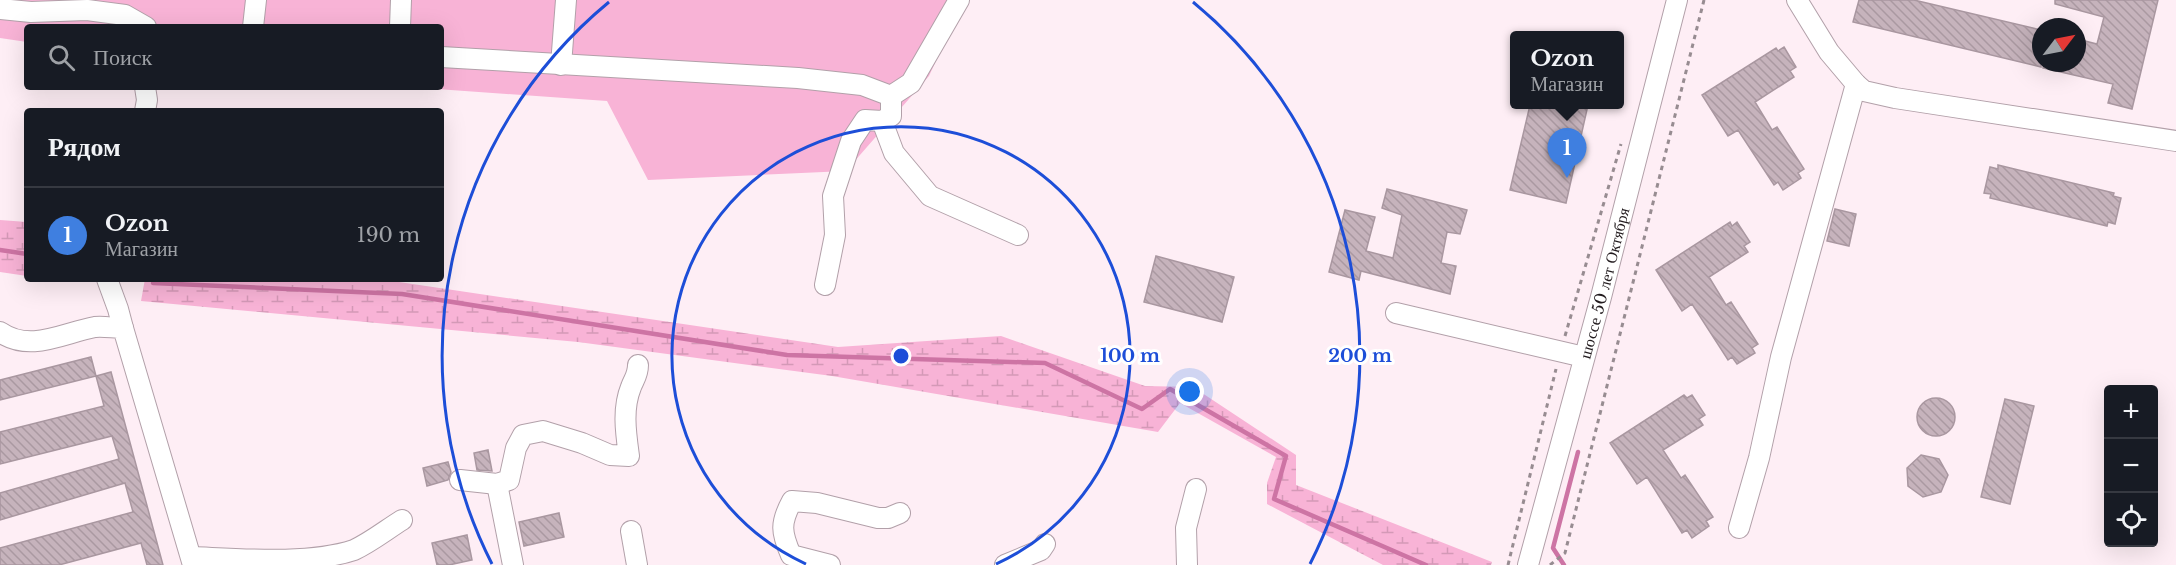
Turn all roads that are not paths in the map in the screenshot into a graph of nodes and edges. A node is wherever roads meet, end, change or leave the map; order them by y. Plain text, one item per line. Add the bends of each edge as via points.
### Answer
1 (256, 0) edge
2 (401, 0) edge
3 (566, 0) edge
4 (958, 0) edge
5 (1677, 0) edge
6 (1797, 0) edge
7 (0, 9) edge
8 (126, 14) edge
9 (141, 24) edge
10 (253, 24) edge
11 (400, 24) edge
12 (444, 57) edge
13 (561, 64) junction
14 (1856, 84) junction
15 (145, 90) edge
16 (891, 96) junction
17 (146, 108) edge
18 (882, 121) junction
19 (2176, 141) edge
20 (1018, 235) dead end
21 (108, 282) edge
22 (825, 285) dead end
23 (1396, 313) dead end
24 (123, 328) junction
25 (0, 332) edge
26 (1584, 357) junction
27 (638, 364) dead end
28 (460, 480) dead end
29 (497, 484) junction
30 (1196, 489) dead end
31 (900, 513) dead end
32 (402, 520) dead end
33 (1738, 528) dead end
34 (632, 531) dead end
35 (1045, 544) dead end
36 (193, 561) edge
37 (513, 565) edge
38 (637, 565) edge
39 (830, 565) edge
40 (1005, 565) edge
41 (1188, 565) edge
42 (1528, 565) edge

1 - 10 street
2 - 11 street
3 - 13 street
4 - 16 street via 910,83
5 - 26 street, шоссе 50 лет Октября
6 - 14 street via 1829,52
7 - 8 street
8 - 9 street
12 - 13 street
13 - 16 street via 798,78 862,86
14 - 19 street via 1864,91 1895,98
14 - 33 street
15 - 17 street
16 - 18 street via 891,116
18 - 20 street via 894,153 930,196
18 - 22 street via 865,120 851,141 833,196 835,235
21 - 24 street
23 - 26 street
24 - 25 street via 97,327 31,342
24 - 36 street
26 - 42 street, шоссе 50 лет Октября
27 - 29 street via 625,425 629,456 610,455 543,431 531,433 523,435 516,448 509,480
28 - 29 street
29 - 37 street
30 - 41 street via 1186,528
31 - 39 street via 878,518 792,501 782,519 791,555
32 - 36 street via 356,549 335,556
34 - 38 street
35 - 40 street via 1041,550

